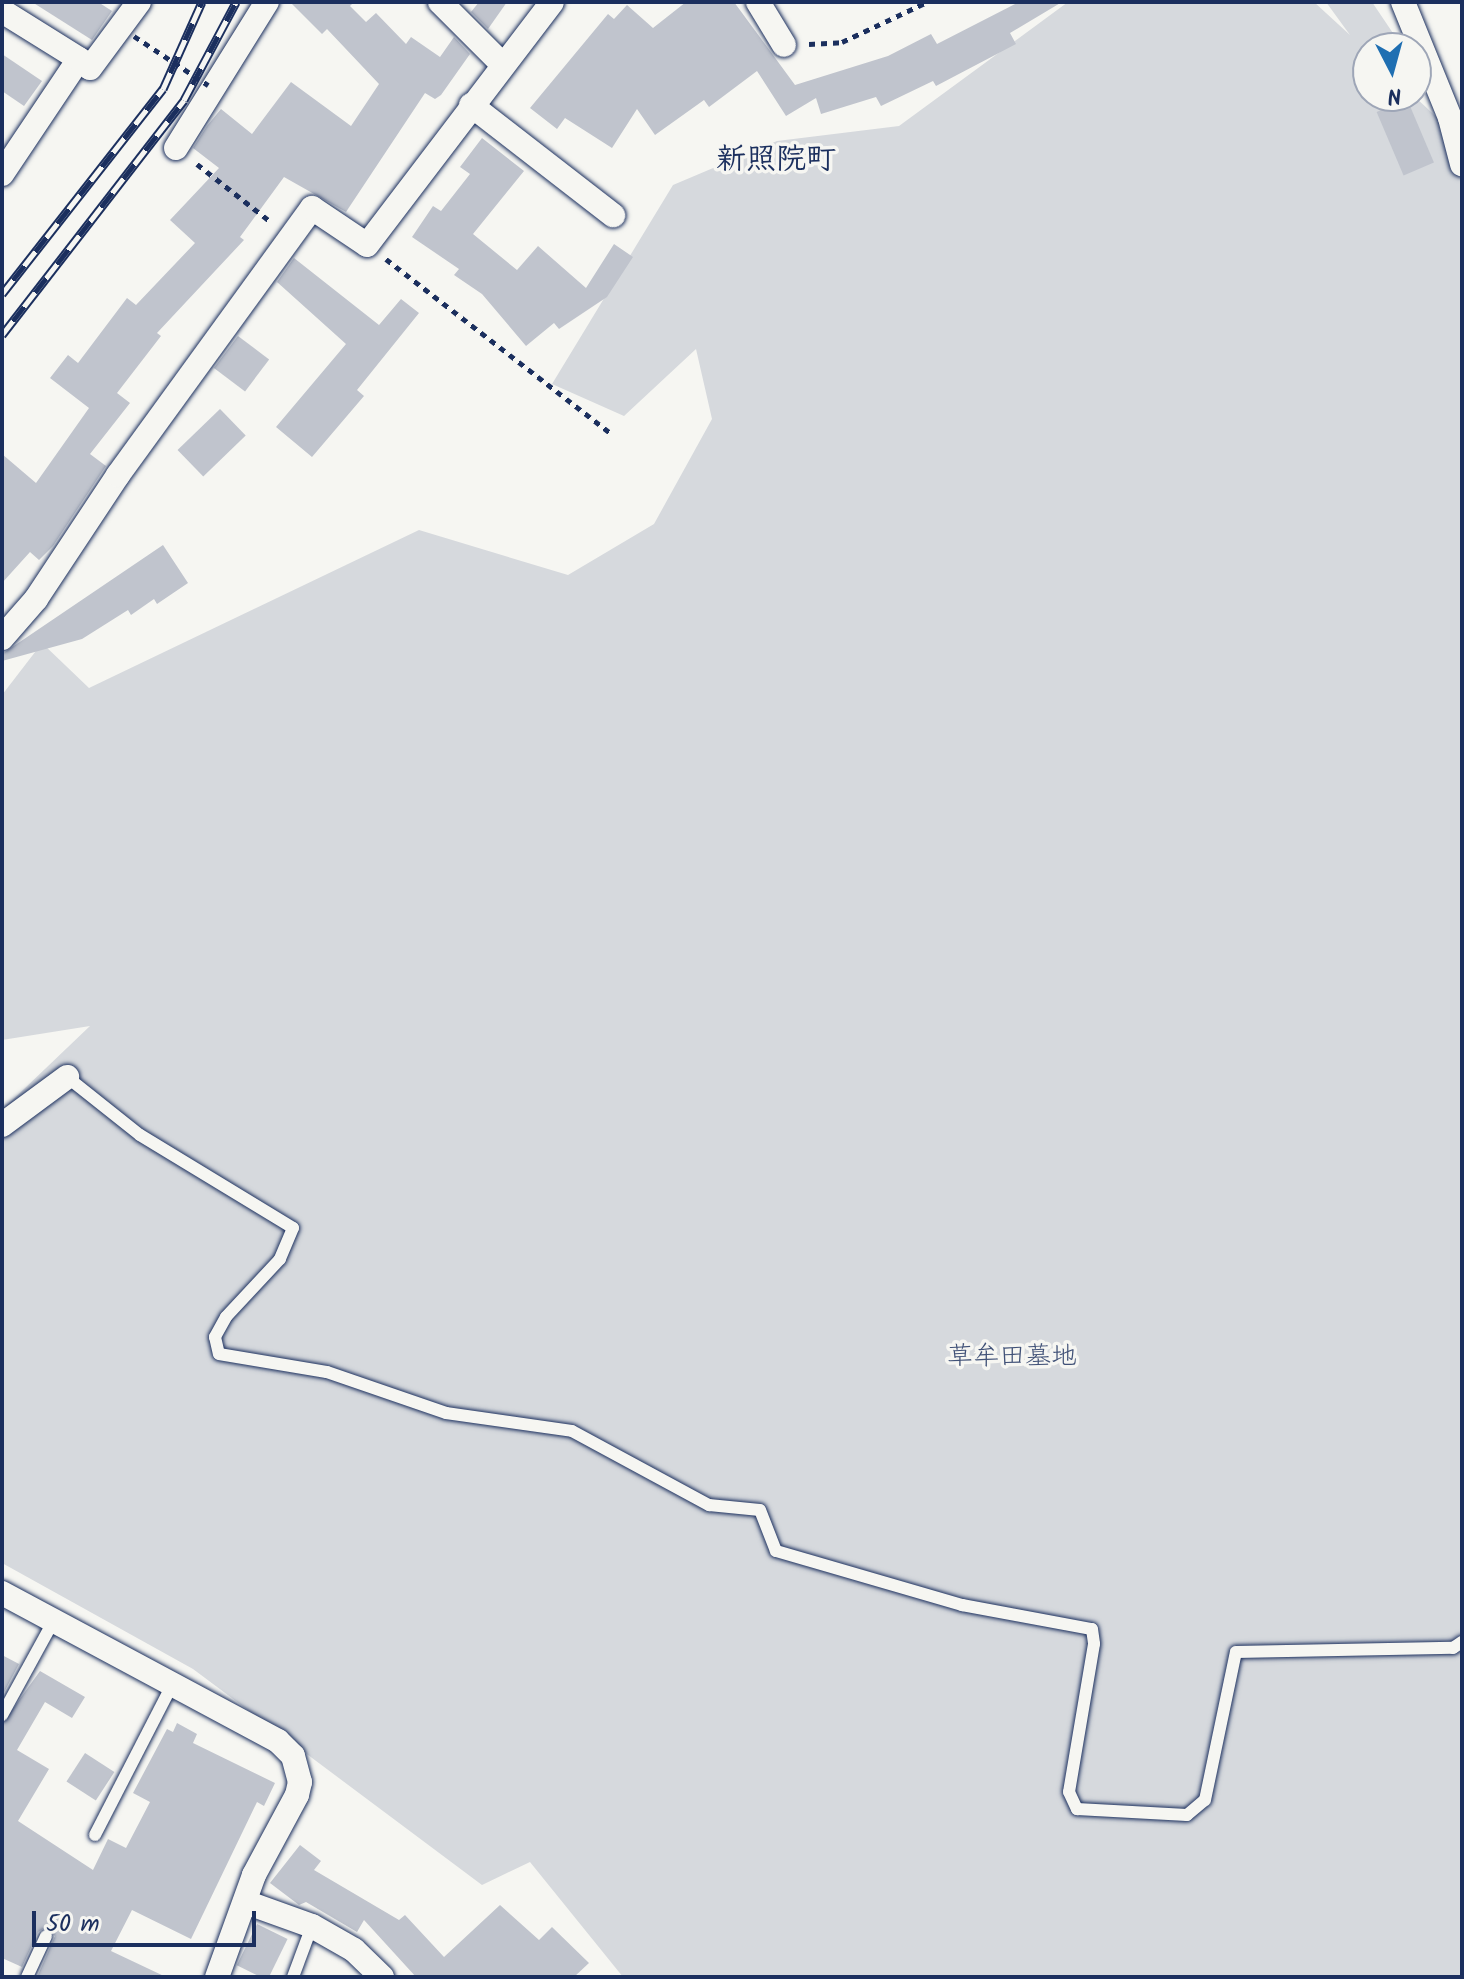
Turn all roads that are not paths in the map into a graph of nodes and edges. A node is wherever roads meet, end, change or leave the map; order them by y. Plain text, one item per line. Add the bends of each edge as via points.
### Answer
1 (139, 2) edge
2 (267, 2) edge
3 (440, 2) edge
4 (552, 2) edge
5 (758, 2) edge
6 (1403, 2) edge
7 (2, 11) edge
8 (784, 45) road end
9 (79, 59) junction
10 (501, 63) junction
11 (471, 105) junction
12 (176, 148) road end
13 (1462, 164) edge
14 (2, 174) edge
15 (613, 215) dead end
16 (2, 638) edge
17 (67, 1077) joint
18 (2, 1125) edge
19 (2, 1593) edge
20 (53, 1622) junction
21 (1462, 1642) edge
22 (171, 1687) junction
23 (2, 1715) edge
24 (95, 1835) dead end
25 (248, 1903) junction
26 (312, 1926) junction
27 (46, 1936) dead end
28 (27, 1977) edge
29 (217, 1977) edge
30 (293, 1977) edge
31 (382, 1977) edge

1 - 9 street via 90,68
2 - 12 street
3 - 10 street
4 - 10 street
5 - 8 street
6 - 13 street via 1450,118
7 - 9 street
9 - 14 street
10 - 11 street
11 - 15 street
11 - 16 street via 367,245 312,208 36,599
17 - 18 street
17 - 21 lane via 140,1135 293,1228 280,1259 226,1317 215,1337 219,1354 327,1372 446,1413 572,1431 709,1505 760,1510 776,1551 962,1605 1092,1629 1094,1644 1069,1792 1077,1809 1187,1815 1205,1800 1236,1652 1453,1648
19 - 20 street
20 - 22 street
20 - 23 lane
22 - 24 lane
22 - 25 street via 278,1741 299,1769 297,1795 254,1875
25 - 26 street
25 - 29 street
26 - 30 lane
26 - 31 street via 354,1950
27 - 28 lane

